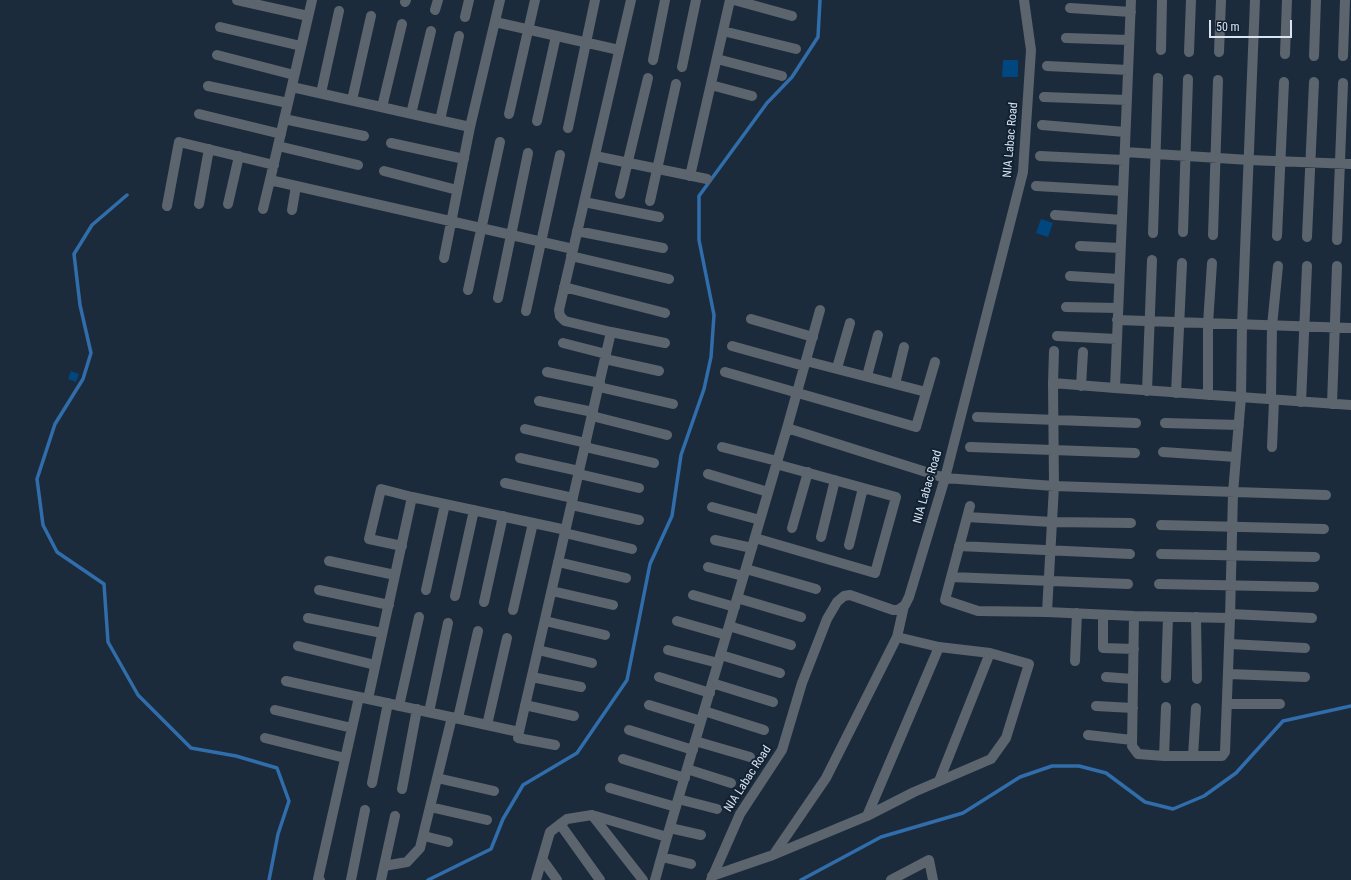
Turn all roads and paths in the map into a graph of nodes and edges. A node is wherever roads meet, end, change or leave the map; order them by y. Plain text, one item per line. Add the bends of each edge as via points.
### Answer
1 (237, 0) edge
2 (312, 0) edge
3 (469, 0) edge
4 (500, 0) edge
5 (535, 0) edge
6 (595, 0) edge
7 (631, 0) edge
8 (665, 0) edge
9 (696, 0) edge
10 (730, 0) edge
11 (734, 0) edge
12 (1024, 0) edge
13 (1131, 0) edge
14 (1162, 0) edge
15 (1191, 0) edge
16 (1221, 0) edge
17 (1255, 0) edge
18 (1287, 0) edge
19 (1316, 0) edge
20 (1344, 0) edge
21 (1070, 8) dead end
22 (339, 11) dead end
23 (1131, 12) junction
24 (308, 16) junction
25 (371, 16) dead end
26 (792, 16) dead end
27 (465, 17) dead end
28 (495, 22) junction
29 (402, 24) dead end
30 (220, 27) dead end
31 (528, 30) junction
32 (431, 31) dead end
33 (723, 31) junction
34 (459, 36) dead end
35 (556, 36) junction
36 (1066, 38) dead end
37 (1129, 40) junction
38 (586, 43) junction
39 (301, 46) junction
40 (796, 49) dead end
41 (619, 50) junction
42 (1161, 50) dead end
43 (1189, 52) dead end
44 (1219, 52) dead end
45 (1285, 54) dead end
46 (217, 55) dead end
47 (1314, 56) dead end
48 (1343, 56) dead end
49 (717, 59) junction
50 (653, 60) dead end
51 (1047, 66) dead end
52 (682, 67) dead end
53 (1128, 70) junction
54 (294, 75) junction
55 (782, 76) dead end
56 (648, 78) dead end
57 (1158, 78) dead end
58 (1188, 79) dead end
59 (1218, 80) dead end
60 (1284, 82) dead end
61 (1314, 82) dead end
62 (676, 84) dead end
63 (1343, 84) dead end
64 (711, 85) junction
65 (208, 86) dead end
66 (292, 87) junction
67 (321, 93) junction
68 (752, 96) dead end
69 (1044, 97) dead end
70 (352, 100) junction
71 (1127, 100) junction
72 (288, 103) junction
73 (382, 107) junction
74 (199, 114) dead end
75 (411, 114) junction
76 (509, 114) dead end
77 (284, 119) junction
78 (440, 120) junction
79 (537, 121) dead end
80 (1042, 125) dead end
81 (470, 127) junction
82 (568, 128) dead end
83 (1125, 132) junction
84 (281, 134) junction
85 (364, 136) dead end
86 (500, 142) dead end
87 (391, 143) dead end
88 (278, 146) junction
89 (209, 150) junction
90 (528, 153) dead end
91 (1154, 154) junction
92 (560, 155) dead end
93 (239, 156) junction
94 (595, 156) junction
95 (1040, 156) dead end
96 (1124, 156) junction
97 (1184, 156) junction
98 (1215, 158) junction
99 (464, 160) junction
100 (1249, 160) junction
101 (1279, 162) junction
102 (627, 163) junction
103 (1310, 163) junction
104 (1339, 164) junction
105 (1351, 164) edge
106 (274, 165) junction
107 (358, 165) dead end
108 (657, 169) junction
109 (384, 171) dead end
110 (690, 176) junction
111 (707, 179) dead end
112 (270, 180) junction
113 (296, 186) junction
114 (1036, 186) dead end
115 (457, 190) junction
116 (1123, 190) junction
117 (620, 194) dead end
118 (650, 201) dead end
119 (584, 202) junction
120 (200, 204) dead end
121 (228, 204) dead end
122 (167, 206) dead end
123 (263, 209) dead end
124 (292, 210) dead end
125 (1055, 215) dead end
126 (659, 217) dead end
127 (1122, 220) junction
128 (451, 221) junction
129 (481, 228) junction
130 (577, 231) junction
131 (1183, 232) dead end
132 (1153, 233) dead end
133 (510, 235) junction
134 (1213, 235) dead end
135 (1277, 236) dead end
136 (1307, 237) dead end
137 (1337, 240) dead end
138 (540, 242) junction
139 (1080, 246) dead end
140 (663, 248) dead end
141 (1120, 248) junction
142 (572, 253) junction
143 (444, 258) dead end
144 (1152, 260) dead end
145 (1182, 263) dead end
146 (1212, 263) dead end
147 (1278, 266) dead end
148 (1307, 266) dead end
149 (1337, 266) dead end
150 (1070, 276) dead end
151 (1119, 279) junction
152 (668, 280) dead end
153 (564, 287) junction
154 (468, 290) dead end
155 (498, 298) dead end
156 (1066, 307) dead end
157 (1118, 308) junction
158 (820, 310) dead end
159 (526, 311) dead end
160 (665, 312) dead end
161 (751, 319) dead end
162 (1117, 320) junction
163 (1149, 322) junction
164 (850, 323) dead end
165 (1179, 323) junction
166 (1208, 324) junction
167 (1242, 326) junction
168 (1272, 326) junction
169 (1305, 327) junction
170 (1334, 327) junction
171 (1351, 328) edge
172 (611, 332) junction
173 (878, 335) dead end
174 (1057, 336) dead end
175 (813, 337) junction
176 (1117, 339) junction
177 (665, 343) dead end
178 (563, 344) dead end
179 (732, 346) dead end
180 (904, 347) dead end
181 (1054, 351) dead end
182 (1083, 352) dead end
183 (606, 356) junction
184 (935, 362) dead end
185 (805, 363) junction
186 (837, 368) junction
187 (659, 371) dead end
188 (547, 372) dead end
189 (725, 372) dead end
190 (867, 376) junction
191 (1053, 383) junction
192 (895, 384) junction
193 (599, 385) junction
194 (1081, 386) junction
195 (1115, 388) junction
196 (1147, 391) junction
197 (797, 392) junction
198 (926, 392) junction
199 (1176, 393) junction
200 (1208, 395) junction
201 (1241, 397) junction
202 (1272, 399) junction
203 (540, 400) dead end
204 (1301, 402) junction
205 (673, 404) dead end
206 (1332, 404) junction
207 (1351, 405) edge
208 (592, 414) junction
209 (977, 417) dead end
210 (1054, 420) junction
211 (1136, 423) dead end
212 (1165, 423) dead end
213 (1239, 425) junction
214 (787, 428) junction
215 (524, 429) dead end
216 (667, 434) dead end
217 (585, 445) junction
218 (722, 447) dead end
219 (970, 447) dead end
220 (1272, 447) dead end
221 (1054, 450) junction
222 (1163, 452) dead end
223 (1135, 453) dead end
224 (1236, 457) junction
225 (520, 458) dead end
226 (777, 462) junction
227 (654, 463) dead end
228 (579, 472) junction
229 (808, 472) junction
230 (708, 474) dead end
231 (945, 478) junction
232 (835, 480) junction
233 (505, 484) dead end
234 (1054, 486) junction
235 (639, 488) dead end
236 (864, 488) junction
237 (768, 492) junction
238 (1233, 493) junction
239 (1326, 495) dead end
240 (412, 497) junction
241 (572, 502) junction
242 (445, 504) junction
243 (970, 506) dead end
244 (712, 507) dead end
245 (474, 510) junction
246 (503, 516) junction
247 (967, 517) junction
248 (639, 520) dead end
249 (760, 520) junction
250 (1052, 522) junction
251 (533, 523) junction
252 (1131, 523) dead end
253 (1161, 525) dead end
254 (1232, 526) junction
255 (792, 528) dead end
256 (1324, 529) dead end
257 (565, 532) junction
258 (820, 537) dead end
259 (714, 540) dead end
260 (753, 543) junction
261 (849, 545) dead end
262 (402, 546) junction
263 (959, 546) junction
264 (632, 549) dead end
265 (1051, 550) junction
266 (1130, 554) dead end
267 (1161, 554) dead end
268 (1232, 556) junction
269 (1315, 557) dead end
270 (329, 561) dead end
271 (558, 562) junction
272 (708, 567) dead end
273 (744, 573) junction
274 (395, 576) junction
275 (951, 577) junction
276 (626, 578) dead end
277 (1049, 582) junction
278 (1128, 584) dead end
279 (1159, 584) dead end
280 (1231, 585) junction
281 (1314, 588) dead end
282 (816, 589) dead end
283 (318, 590) dead end
284 (426, 590) dead end
285 (552, 591) junction
286 (693, 594) dead end
287 (455, 596) dead end
288 (484, 602) dead end
289 (736, 603) junction
290 (389, 605) junction
291 (613, 605) dead end
292 (904, 606) junction
293 (513, 610) dead end
294 (1047, 612) junction
295 (1077, 613) junction
296 (1103, 615) junction
297 (1134, 616) junction
298 (1231, 616) junction
299 (419, 617) dead end
300 (801, 617) dead end
301 (1168, 617) junction
302 (1196, 617) junction
303 (308, 618) dead end
304 (1312, 618) dead end
305 (545, 621) junction
306 (678, 621) dead end
307 (448, 623) dead end
308 (478, 631) dead end
309 (728, 631) junction
310 (382, 633) junction
311 (605, 635) dead end
312 (507, 638) dead end
313 (897, 638) junction
314 (1230, 644) junction
315 (791, 645) dead end
316 (298, 646) dead end
317 (939, 647) junction
318 (1305, 648) dead end
319 (1134, 649) junction
320 (538, 650) junction
321 (668, 650) dead end
322 (990, 653) junction
323 (719, 659) junction
324 (1075, 661) dead end
325 (592, 663) dead end
326 (376, 665) junction
327 (780, 673) dead end
328 (1229, 674) junction
329 (532, 677) junction
330 (659, 677) dead end
331 (1106, 677) dead end
332 (1305, 677) dead end
333 (1166, 678) dead end
334 (1133, 679) junction
335 (1197, 679) dead end
336 (286, 681) dead end
337 (581, 688) dead end
338 (711, 688) junction
339 (363, 698) junction
340 (773, 702) dead end
341 (388, 703) junction
342 (1228, 704) junction
343 (1280, 704) dead end
344 (648, 705) dead end
345 (399, 706) junction
346 (525, 706) junction
347 (1096, 706) dead end
348 (1166, 707) dead end
349 (1133, 708) junction
350 (1196, 708) dead end
351 (417, 709) junction
352 (275, 710) dead end
353 (429, 712) junction
354 (574, 716) dead end
355 (703, 716) junction
356 (455, 718) junction
357 (487, 725) junction
358 (352, 728) junction
359 (629, 730) dead end
360 (764, 730) dead end
361 (519, 732) junction
362 (1088, 736) dead end
363 (265, 738) dead end
364 (1132, 740) junction
365 (555, 745) dead end
366 (694, 745) junction
367 (1164, 756) junction
368 (1193, 756) junction
369 (750, 757) dead end
370 (345, 758) junction
371 (623, 759) dead end
372 (686, 774) junction
373 (437, 778) junction
374 (939, 781) junction
375 (372, 783) dead end
376 (731, 783) dead end
377 (610, 788) dead end
378 (402, 789) dead end
379 (494, 791) dead end
380 (677, 803) junction
381 (430, 807) junction
382 (717, 809) dead end
383 (365, 810) dead end
384 (592, 815) junction
385 (396, 816) dead end
386 (867, 816) junction
387 (487, 820) dead end
388 (560, 824) junction
389 (669, 832) junction
390 (701, 835) dead end
391 (424, 836) junction
392 (448, 842) dead end
393 (773, 855) junction
394 (662, 857) junction
395 (542, 859) junction
396 (691, 864) dead end
397 (384, 866) junction
398 (712, 878) edge
399 (320, 880) edge
400 (350, 880) edge
401 (381, 880) edge
402 (536, 880) edge
403 (557, 880) edge
404 (600, 880) edge
405 (643, 880) edge
406 (655, 880) edge
407 (891, 880) edge
408 (933, 880) edge

1 - 24 street
2 - 24 street
3 - 27 street
4 - 28 street
5 - 31 street
6 - 38 street
7 - 41 street
8 - 50 street
9 - 52 street
10 - 33 street
11 - 26 street
12 - 231 street, NIA Labac Road via 1031,50 1022,172
13 - 23 street
14 - 42 street
15 - 43 street
16 - 44 street
17 - 100 street
18 - 45 street
19 - 47 street
20 - 48 street
21 - 23 street
22 - 67 street
23 - 37 street
24 - 39 street
25 - 70 street
28 - 31 street
28 - 81 street
29 - 73 street
30 - 39 street
31 - 35 street
31 - 76 street
32 - 75 street
33 - 40 street
33 - 49 street
34 - 78 street
35 - 38 street
35 - 79 street
36 - 37 street
37 - 53 street
38 - 41 street
38 - 82 street
39 - 54 street
41 - 94 street
46 - 54 street
49 - 55 street
49 - 64 street
51 - 53 street
53 - 71 street
54 - 66 street
56 - 102 street
57 - 91 street
58 - 97 street
59 - 98 street
60 - 101 street
61 - 103 street
62 - 108 street
63 - 104 street
64 - 68 street
64 - 110 street
65 - 72 street
66 - 67 street
66 - 72 street
67 - 70 street
69 - 71 street
70 - 73 street
71 - 83 street
72 - 77 street
73 - 75 street
74 - 84 street
75 - 78 street
77 - 84 street
77 - 85 street
78 - 81 street
80 - 83 street
81 - 99 street
83 - 96 street
84 - 88 street
86 - 129 street
87 - 99 street
88 - 106 street
88 - 107 street
89 - 93 street
89 - 120 street
89 - 122 street via 179,142
90 - 133 street
91 - 96 street
91 - 97 street
91 - 132 street
92 - 138 street
93 - 106 street
93 - 121 street
94 - 102 street
94 - 119 street
95 - 96 street
96 - 116 street
97 - 98 street
97 - 131 street
98 - 100 street
98 - 134 street
99 - 115 street
100 - 101 street
100 - 167 street
101 - 103 street
101 - 135 street
102 - 108 street
102 - 117 street
103 - 104 street
103 - 136 street
104 - 105 street
104 - 137 street
106 - 112 street
108 - 110 street
108 - 118 street
109 - 115 street
110 - 111 street
112 - 113 street
112 - 123 street
113 - 124 street
113 - 128 street
114 - 116 street
115 - 128 street
116 - 127 street
119 - 126 street
119 - 130 street
125 - 127 street
127 - 141 street
128 - 129 street
128 - 143 street
129 - 133 street
129 - 154 street
130 - 140 street
130 - 142 street
133 - 138 street
133 - 155 street
138 - 142 street
138 - 159 street
139 - 141 street
141 - 151 street
142 - 152 street
142 - 153 street
144 - 163 street
145 - 165 street
146 - 166 street
147 - 168 street
148 - 169 street
149 - 170 street
150 - 151 street
151 - 157 street
153 - 160 street
153 - 172 street via 559,310 565,321
156 - 157 street
157 - 162 street
158 - 175 street
161 - 175 street
162 - 163 street
162 - 176 street
163 - 165 street
163 - 196 street
164 - 186 street
165 - 166 street
165 - 199 street
166 - 167 street
166 - 200 street
167 - 168 street
167 - 201 street
168 - 169 street
168 - 202 street
169 - 170 street
169 - 204 street
170 - 171 street
170 - 206 street
172 - 177 street
172 - 183 street
173 - 190 street
174 - 176 street
175 - 185 street
176 - 195 street
178 - 183 street
179 - 185 street
180 - 192 street
181 - 191 street
182 - 194 street
183 - 187 street
183 - 193 street
184 - 198 street
185 - 186 street
185 - 197 street
186 - 190 street
188 - 193 street
189 - 197 street
190 - 192 street
191 - 194 street
191 - 210 street
192 - 198 street
193 - 205 street
193 - 208 street
194 - 195 street
195 - 196 street
196 - 199 street
197 - 198 street via 916,427
197 - 214 street
199 - 200 street
200 - 201 street
201 - 202 street
201 - 213 street
202 - 204 street
202 - 220 street
203 - 208 street
204 - 206 street
206 - 207 street
208 - 216 street
208 - 217 street
209 - 210 street
210 - 211 street
210 - 221 street
212 - 213 street
213 - 224 street
214 - 226 street
214 - 231 street
215 - 217 street
217 - 227 street
217 - 228 street
218 - 226 street
219 - 221 street
221 - 223 street
221 - 234 street
222 - 224 street
224 - 238 street
225 - 228 street
226 - 229 street
226 - 237 street
228 - 235 street
228 - 241 street
229 - 232 street
229 - 255 street
230 - 237 street
231 - 234 street
231 - 292 street, NIA Labac Road via 909,597
232 - 236 street
232 - 258 street
233 - 241 street
234 - 238 street
234 - 250 street
236 - 260 street via 896,497 875,572
236 - 261 street
237 - 249 street
238 - 239 street
238 - 254 street
240 - 242 street
240 - 262 street
240 - 262 street via 381,489 370,538
241 - 248 street
241 - 257 street
242 - 245 street
242 - 284 street
243 - 247 street
244 - 249 street
245 - 246 street
245 - 287 street
246 - 251 street
246 - 288 street
247 - 250 street
247 - 263 street
249 - 260 street
250 - 252 street
250 - 265 street
251 - 257 street
251 - 293 street
253 - 254 street
254 - 256 street
254 - 268 street
257 - 264 street
257 - 271 street
259 - 260 street
260 - 273 street
262 - 274 street
263 - 265 street
263 - 275 street
265 - 266 street
265 - 277 street
267 - 268 street
268 - 269 street
268 - 280 street
270 - 274 street
271 - 276 street
271 - 285 street
272 - 273 street
273 - 282 street
273 - 289 street
274 - 290 street
275 - 277 street
275 - 294 street via 945,600 978,611
277 - 278 street
277 - 294 street
279 - 280 street
280 - 281 street
280 - 298 street
283 - 290 street
285 - 291 street
285 - 305 street
286 - 289 street
289 - 300 street
289 - 309 street
290 - 310 street
292 - 313 street
292 - 398 street, NIA Labac Road via 893,610 850,595 837,602 827,620 802,683 782,750 740,814
294 - 295 street
295 - 296 street
295 - 324 street
296 - 297 street
296 - 319 street via 1103,648
297 - 301 street
297 - 319 street
298 - 302 street
298 - 304 street
298 - 314 street
299 - 345 street
301 - 302 street
301 - 333 street
302 - 335 street
303 - 310 street
305 - 311 street
305 - 320 street
306 - 309 street
307 - 353 street
308 - 356 street
309 - 315 street
309 - 323 street
310 - 326 street
312 - 357 street
313 - 317 street
313 - 393 street via 826,778
314 - 318 street
314 - 328 street
316 - 326 street
317 - 322 street
317 - 386 street
319 - 334 street
320 - 325 street
320 - 329 street
321 - 323 street
322 - 374 street
322 - 374 street via 1030,664 1006,738 991,759
323 - 327 street
323 - 338 street
326 - 339 street
328 - 332 street
328 - 342 street
329 - 337 street
329 - 346 street
330 - 338 street
331 - 334 street
334 - 349 street
336 - 339 street
338 - 340 street
338 - 355 street
339 - 341 street
339 - 358 street
341 - 345 street
341 - 375 street
342 - 343 street
342 - 368 street via 1225,752 1222,756
344 - 355 street
345 - 351 street
346 - 354 street
346 - 361 street
347 - 349 street
348 - 367 street
349 - 364 street
350 - 368 street
351 - 353 street
351 - 378 street
352 - 358 street
353 - 356 street
355 - 360 street
355 - 366 street
356 - 357 street
356 - 373 street
357 - 361 street
358 - 370 street
359 - 366 street
361 - 365 street via 518,738
362 - 364 street
363 - 370 street
364 - 367 street via 1132,746 1138,754
366 - 369 street
366 - 372 street
367 - 368 street
370 - 399 street via 318,879
371 - 372 street
372 - 376 street
372 - 380 street
373 - 379 street
373 - 381 street
374 - 386 street
377 - 380 street
380 - 382 street
380 - 389 street
381 - 387 street
381 - 391 street
383 - 400 street
384 - 388 street via 567,819
384 - 389 street
384 - 405 street
385 - 397 street
386 - 393 street
388 - 395 street via 550,832
388 - 404 street
389 - 390 street
389 - 394 street
391 - 392 street
391 - 397 street via 420,848 407,862
393 - 398 street
394 - 396 street
394 - 406 street
395 - 402 street
395 - 403 street
397 - 401 street
407 - 408 street via 928,860

